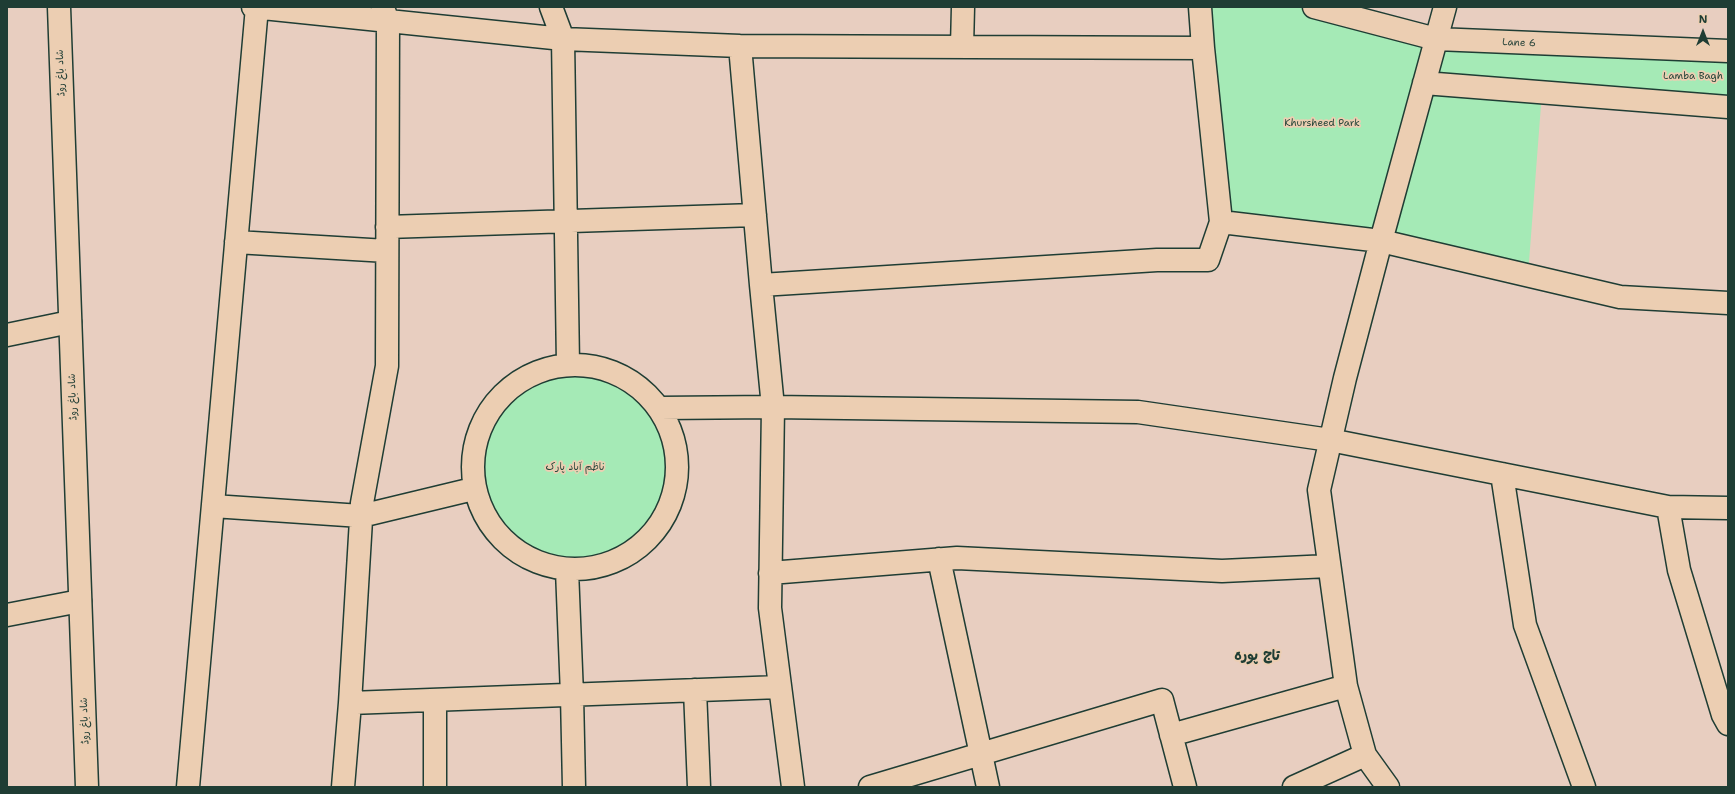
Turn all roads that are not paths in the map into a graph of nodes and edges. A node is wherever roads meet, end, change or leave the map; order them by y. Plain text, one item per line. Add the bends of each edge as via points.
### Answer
1 (59, 7) edge
2 (253, 7) edge
3 (257, 7) edge
4 (551, 7) edge
5 (963, 7) edge
6 (1200, 7) edge
7 (1314, 7) edge
8 (1445, 7) edge
9 (286, 9) edge
10 (385, 14) edge
11 (563, 39) junction
12 (1436, 39) junction
13 (740, 46) junction
14 (962, 47) junction
15 (1203, 48) junction
16 (1728, 51) edge
17 (1424, 83) junction
18 (1728, 107) edge
19 (755, 215) junction
20 (565, 222) junction
21 (1221, 222) junction
22 (388, 227) junction
23 (1380, 241) junction
24 (236, 242) junction
25 (388, 251) junction
26 (761, 285) junction
27 (1728, 303) edge
28 (70, 322) junction
29 (7, 335) edge
30 (568, 365) junction
31 (660, 408) junction
32 (773, 408) junction
33 (1330, 440) junction
34 (1502, 474) junction
35 (473, 489) junction
36 (213, 506) junction
37 (1668, 507) junction
38 (1728, 508) edge
39 (361, 516) junction
40 (939, 559) junction
41 (1329, 566) junction
42 (567, 570) junction
43 (770, 572) junction
44 (80, 601) junction
45 (7, 615) edge
46 (1346, 686) junction
47 (780, 687) junction
48 (695, 690) junction
49 (572, 695) junction
50 (435, 700) junction
51 (350, 703) junction
52 (1728, 724) edge
53 (1171, 735) junction
54 (981, 754) junction
55 (1365, 755) junction
56 (87, 787) edge
57 (188, 787) edge
58 (343, 787) edge
59 (435, 787) edge
60 (574, 787) edge
61 (699, 787) edge
62 (793, 787) edge
63 (870, 787) edge
64 (988, 787) edge
65 (1185, 787) edge
66 (1294, 787) edge
67 (1388, 787) edge
68 (1584, 787) edge

1 - 28 street, شاد باغ روڈ
2 - 3 street
3 - 9 street
3 - 24 street
4 - 11 street
5 - 14 street
6 - 15 street
7 - 12 street, Lane 6
8 - 12 street
9 - 10 street
10 - 11 street
10 - 22 street
11 - 13 street
11 - 20 street
12 - 16 street, Lane 6
12 - 17 street
13 - 14 street
13 - 19 street
14 - 15 street
15 - 21 street
17 - 18 street
17 - 23 street
19 - 20 street
19 - 26 street
20 - 22 street
20 - 30 street
21 - 23 street
21 - 26 street via 1208,260 1157,260
22 - 25 street
23 - 27 street via 1620,297
23 - 33 street
24 - 25 street
24 - 36 street
25 - 39 street via 387,366
26 - 32 street
28 - 29 street
28 - 44 street, شاد باغ روڈ
30 - 31 street via 602,368 634,383
30 - 35 street via 533,373 504,392 483,420 472,454
31 - 32 street
31 - 42 street via 674,438 678,471 671,503 655,532 630,554 600,567
32 - 33 street via 1138,412
32 - 43 street
33 - 34 street
33 - 41 street via 1319,490
34 - 37 street
34 - 68 street via 1525,625
35 - 39 street
35 - 42 street via 486,520 507,545 535,562
36 - 39 street
36 - 57 street
37 - 38 street
37 - 52 street via 1679,570 1723,715
39 - 51 street
40 - 41 street via 1222,571
40 - 43 street
40 - 54 street
41 - 46 street
42 - 49 street
43 - 47 street via 770,608
44 - 45 street
44 - 56 street, شاد باغ روڈ
46 - 53 street
46 - 55 street
47 - 48 street
47 - 62 street
48 - 49 street
48 - 61 street
49 - 50 street
49 - 60 street
50 - 51 street
50 - 59 street
51 - 58 street
53 - 54 street via 1162,700
53 - 65 street
54 - 63 street
54 - 64 street
55 - 66 street
55 - 67 street

